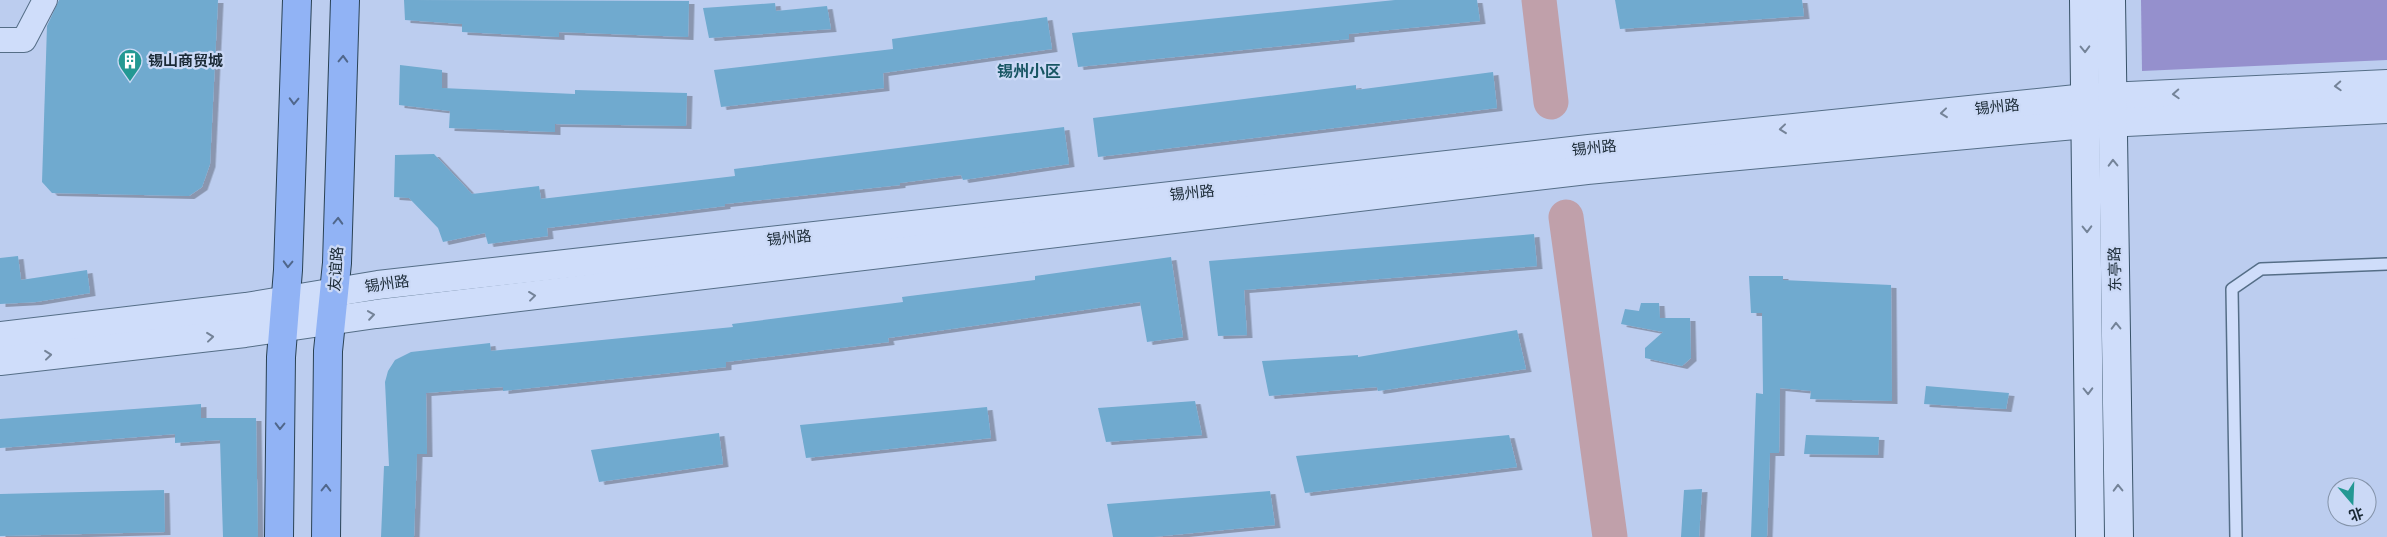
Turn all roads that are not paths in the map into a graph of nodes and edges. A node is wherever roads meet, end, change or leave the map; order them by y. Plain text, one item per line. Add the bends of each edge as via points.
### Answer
1 (45, 0) edge
2 (297, 0) edge
3 (345, 0) edge
4 (2084, 0) edge
5 (2111, 0) edge
6 (0, 40) edge
7 (2387, 84) edge
8 (2387, 109) edge
9 (2099, 110) junction
10 (2387, 264) edge
11 (334, 292) junction
12 (286, 300) junction
13 (331, 321) junction
14 (283, 328) junction
15 (0, 336) edge
16 (0, 361) edge
17 (279, 537) edge
18 (326, 537) edge
19 (2090, 537) edge
20 (2119, 537) edge
21 (2236, 537) edge

1 - 6 street via 24,40
2 -> 12 main road
11 -> 3 main road, 友谊路
4 -> 9 street, 东亭路
5 - 9 street, 东亭路
7 -> 9 street, 锡州路
8 - 9 street, 锡州路
9 -> 11 street, 锡州路 via 1589,149 378,284
13 -> 9 street, 锡州路
9 -> 19 street, 东亭路
20 -> 9 street, 东亭路
10 - 21 lane via 2261,269 2232,289
11 - 12 street, 锡州路
11 - 13 main road, 友谊路
12 - 14 main road
12 - 15 street, 锡州路
13 - 14 street, 锡州路
18 -> 13 main road, 友谊路
16 -> 14 street, 锡州路
14 -> 17 main road

